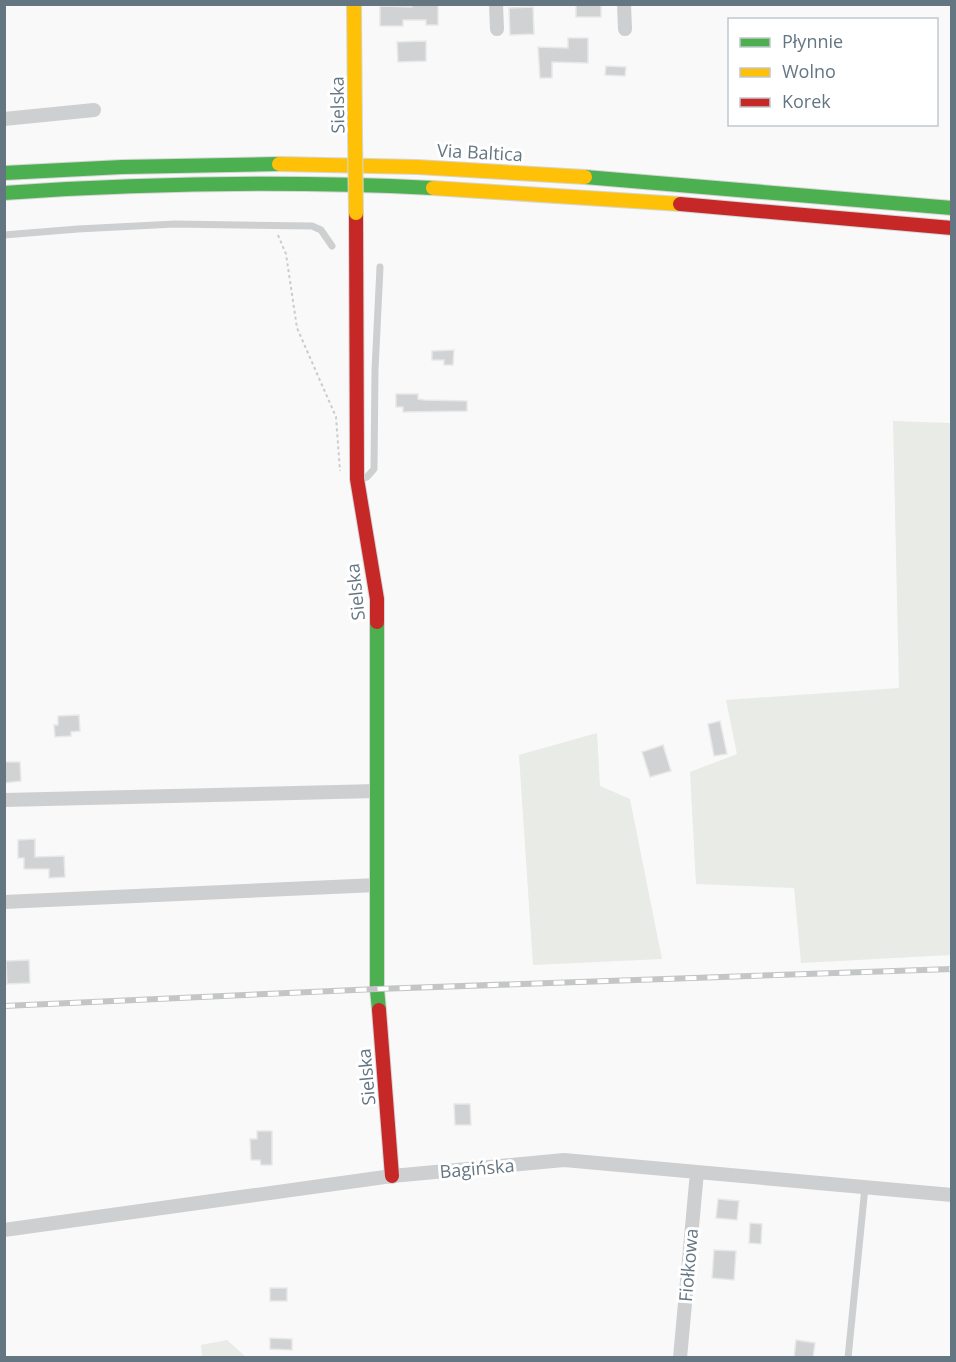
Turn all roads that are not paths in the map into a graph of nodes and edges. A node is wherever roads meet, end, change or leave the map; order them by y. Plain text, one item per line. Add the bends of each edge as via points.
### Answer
1 (354, 4) edge
2 (496, 4) edge
3 (624, 4) edge
4 (497, 29) dead end
5 (625, 29) dead end
6 (94, 110) dead end
7 (4, 119) edge
8 (4, 173) edge
9 (4, 193) edge
10 (951, 208) edge
11 (951, 228) edge
12 (4, 235) edge
13 (332, 246) dead end
14 (380, 267) dead end
15 (357, 479) junction
16 (377, 791) junction
17 (4, 800) edge
18 (377, 885) junction
19 (4, 902) edge
20 (696, 1172) junction
21 (392, 1176) junction
22 (865, 1187) junction
23 (951, 1195) edge
24 (4, 1230) edge
25 (680, 1358) edge
26 (848, 1358) edge

1 - 15 main road, Sielska, bridge
2 - 4 street
3 - 5 street
6 - 7 street
8 - 10 main road, Via Baltica via 174,165 389,166 658,182
9 - 11 main road, Via Baltica via 165,185 393,186 575,196
12 - 13 lane via 175,224 312,226 321,230
14 - 15 lane via 374,469 367,477
15 - 16 main road, Sielska via 377,599
16 - 17 street
16 - 18 main road, Sielska
18 - 19 street
18 - 21 main road, Sielska via 377,989
20 - 21 street, Bagińska via 564,1160
20 - 22 street, Bagińska
20 - 25 street, Fiołkowa
21 - 24 street, Bagińska
22 - 23 street, Bagińska
22 - 26 lane

